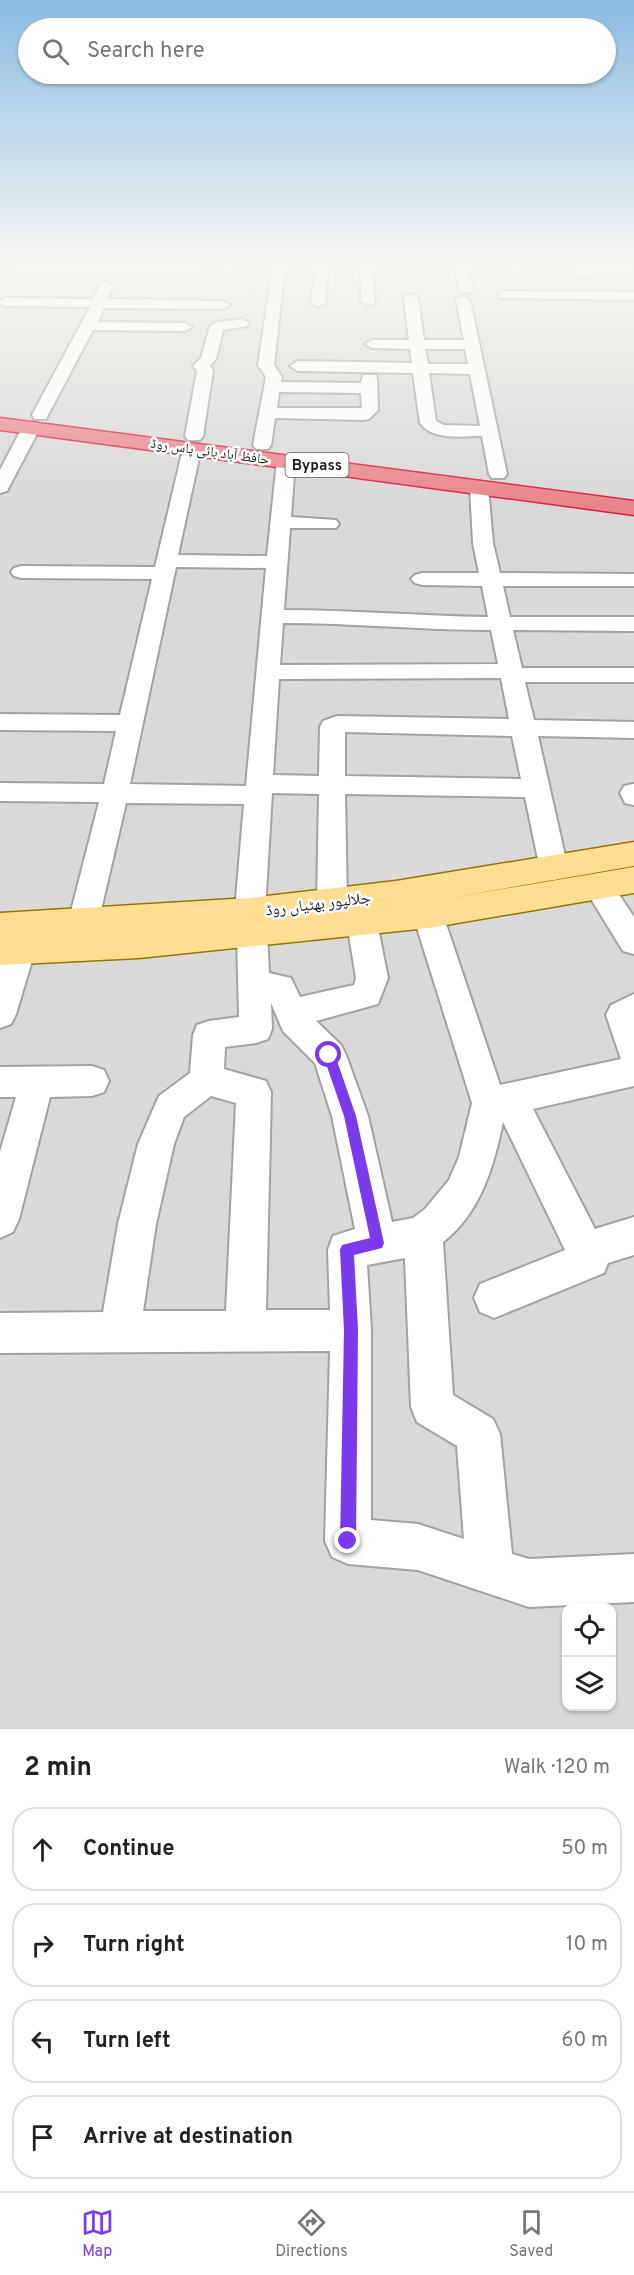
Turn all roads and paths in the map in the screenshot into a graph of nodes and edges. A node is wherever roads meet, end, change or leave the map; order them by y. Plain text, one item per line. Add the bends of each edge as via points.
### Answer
1 (417, 345) edge
2 (472, 345) edge
3 (77, 346) edge
4 (212, 346) edge
5 (269, 346) edge
6 (298, 366) dead end
7 (421, 368) junction
8 (477, 369) junction
9 (273, 387) junction
10 (0, 410) edge
11 (268, 413) junction
12 (36, 422) junction
13 (0, 423) edge
14 (491, 431) junction
15 (193, 442) junction
16 (262, 445) junction
17 (286, 461) junction
18 (488, 480) junction
19 (0, 487) edge
20 (634, 492) edge
21 (634, 508) edge
22 (281, 522) junction
23 (329, 524) dead end
24 (278, 562) junction
25 (167, 567) junction
26 (21, 572) dead end
27 (422, 579) dead end
28 (491, 579) junction
29 (634, 580) edge
30 (273, 616) junction
31 (501, 624) junction
32 (634, 624) edge
33 (267, 672) junction
34 (511, 673) junction
35 (634, 675) edge
36 (0, 722) edge
37 (131, 723) junction
38 (523, 728) junction
39 (634, 730) edge
40 (332, 786) junction
41 (537, 788) junction
42 (258, 790) junction
43 (0, 792) edge
44 (115, 793) junction
45 (634, 854) edge
46 (554, 869) junction
47 (634, 880) edge
48 (598, 886) junction
49 (332, 902) junction
50 (428, 915) junction
51 (362, 922) junction
52 (82, 923) junction
53 (251, 923) junction
54 (634, 942) edge
55 (7, 943) edge
56 (255, 984) junction
57 (634, 1008) edge
58 (291, 1013) junction
59 (0, 1014) edge
60 (634, 1050) edge
61 (634, 1071) edge
62 (206, 1080) junction
63 (92, 1081) dead end
64 (0, 1082) edge
65 (37, 1082) junction
66 (500, 1101) junction
67 (0, 1219) edge
68 (423, 1234) junction
69 (634, 1236) edge
70 (378, 1243) junction
71 (585, 1251) junction
72 (494, 1298) dead end
73 (351, 1330) junction
74 (120, 1332) junction
75 (245, 1332) junction
76 (0, 1333) edge
77 (490, 1570) junction
78 (634, 1578) edge

1 - 7 street
2 - 8 street
3 - 12 street
4 - 15 street via 201,366 205,370
5 - 9 street via 266,365 274,377
6 - 7 street
7 - 8 street
7 - 14 street via 428,423 432,427
8 - 14 street
9 - 11 street
9 - 11 street via 368,383 370,410 363,415
10 - 12 highway, حافظ آباد بائی پاس روڈ / Bypass
11 - 16 street
12 - 13 highway, حافظ آباد بائی پاس روڈ / Bypass
12 - 15 highway, حافظ آباد بائی پاس روڈ / Bypass
12 - 19 street
14 - 18 street
15 - 16 highway, حافظ آباد بائی پاس روڈ / Bypass
15 - 17 highway, حافظ آباد بائی پاس روڈ / Bypass
15 - 25 street
16 - 18 highway, حافظ آباد بائی پاس روڈ / Bypass
17 - 18 highway, حافظ آباد بائی پاس روڈ / Bypass
17 - 22 street
18 - 20 highway, حافظ آباد بائی پاس روڈ / Bypass
18 - 21 highway, حافظ آباد بائی پاس روڈ / Bypass
18 - 28 street via 483,543
22 - 23 street
22 - 24 street
24 - 25 street
24 - 30 street
25 - 26 street
25 - 37 street
27 - 28 street
28 - 29 street
28 - 31 street
30 - 31 street
30 - 33 street
31 - 32 street
31 - 34 street
33 - 34 street
33 - 42 street
34 - 35 street
34 - 38 street
36 - 37 street
37 - 44 street
38 - 39 street
38 - 40 street via 337,724 332,727
38 - 41 street
40 - 41 street
40 - 42 street
40 - 49 street
41 - 46 street
42 - 44 street
42 - 53 street
43 - 44 street
44 - 52 street
45 - 46 main road, جلالپور بھٹیاں روڈ
46 - 49 main road, جلالپور بھٹیاں روڈ
47 - 48 main road, جلالپور بھٹیاں روڈ
48 - 50 main road, جلالپور بھٹیاں روڈ
48 - 54 street
49 - 53 main road, جلالپور بھٹیاں روڈ
50 - 51 main road, جلالپور بھٹیاں روڈ
50 - 66 street
51 - 53 main road, جلالپور بھٹیاں روڈ
51 - 58 street via 372,978 367,995
52 - 53 main road, جلالپور بھٹیاں روڈ
52 - 55 main road, جلالپور بھٹیاں روڈ
53 - 55 main road, جلالپور بھٹیاں روڈ
53 - 56 street
55 - 59 street
56 - 58 street via 280,987
56 - 62 street via 256,1029 209,1035
57 - 60 street via 622,1015
58 - 70 street via 295,1022 329,1055 350,1116
61 - 66 street
62 - 74 street via 171,1107 156,1144 137,1224
62 - 75 street via 254,1092
63 - 65 street
64 - 65 street
65 - 67 street
66 - 68 street via 461,1193 451,1210
66 - 71 street
68 - 70 street
68 - 77 street via 432,1407 478,1434
69 - 71 street
70 - 73 street via 347,1250
71 - 72 street via 590,1259
73 - 75 street
73 - 77 street via 348,1541 418,1548
74 - 75 street
74 - 76 street
77 - 78 street via 529,1583

